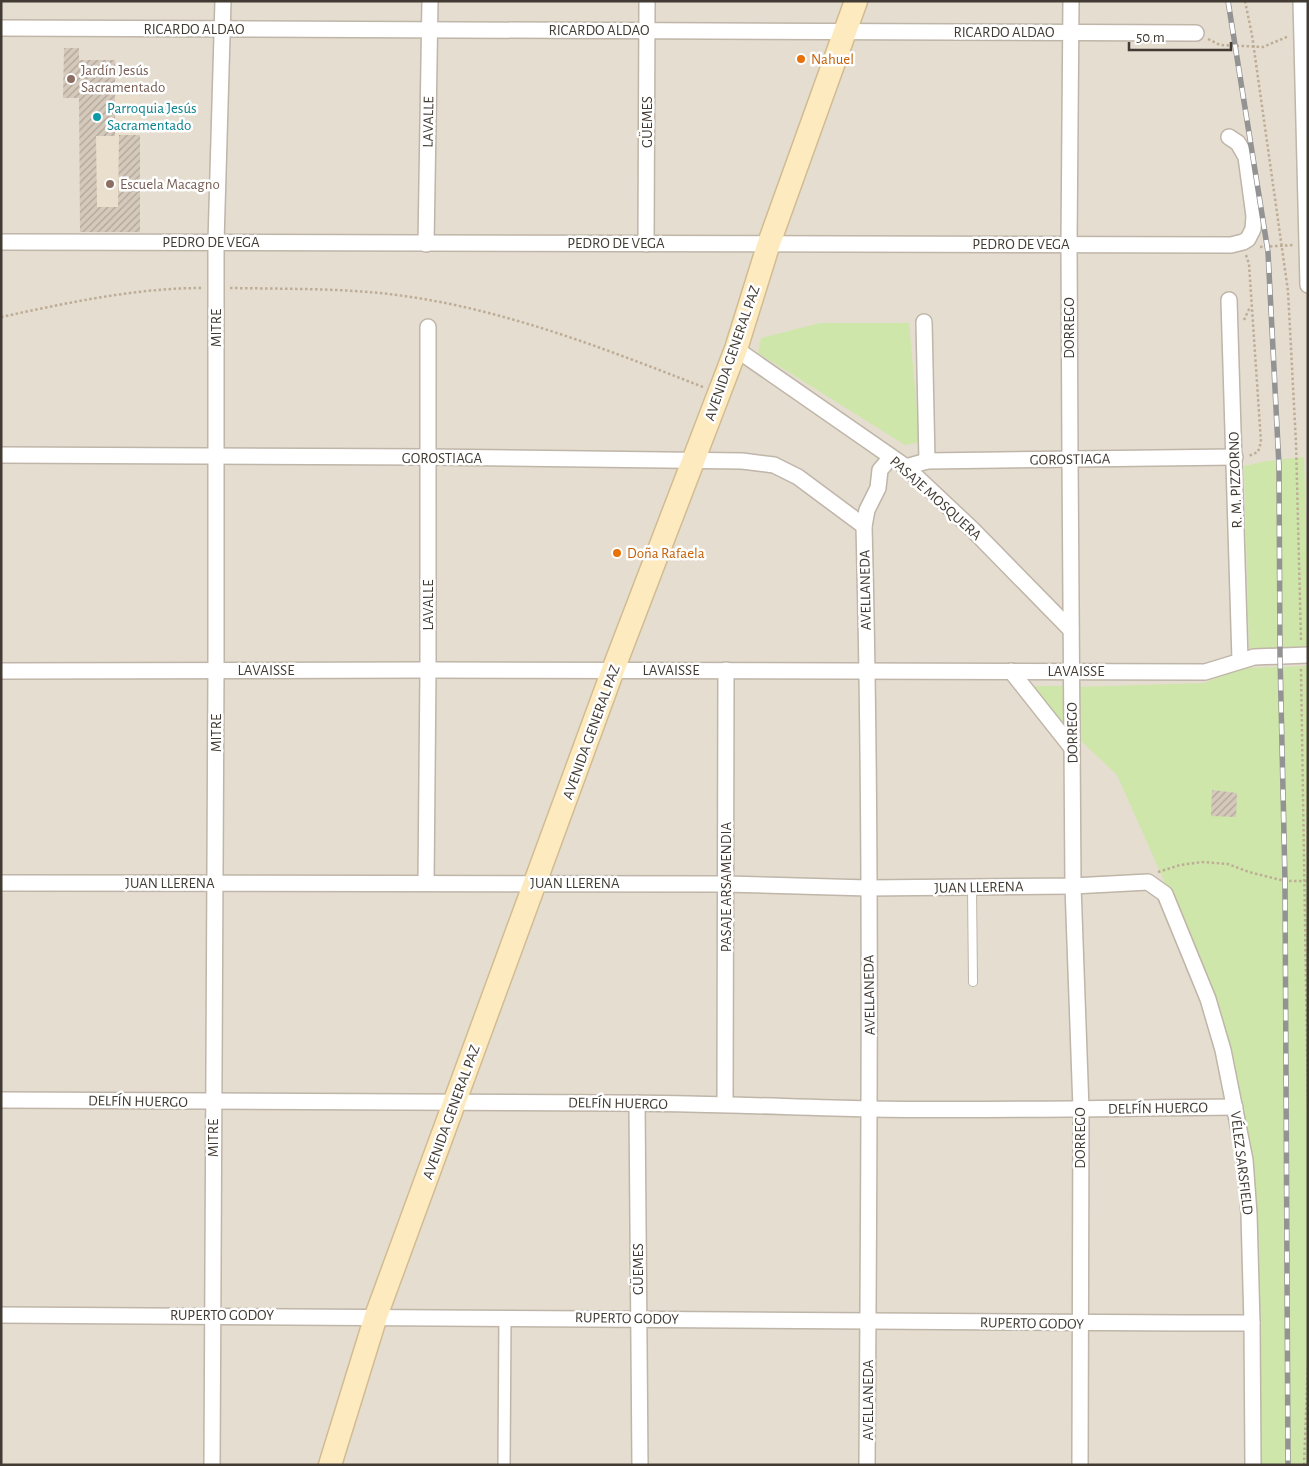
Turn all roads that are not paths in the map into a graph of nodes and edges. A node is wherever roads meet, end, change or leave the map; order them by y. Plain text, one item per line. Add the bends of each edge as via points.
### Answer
1 (223, 1) edge
2 (430, 1) edge
3 (647, 1) edge
4 (856, 1) edge
5 (1071, 1) edge
6 (1301, 1) edge
7 (1, 28) edge
8 (430, 29) junction
9 (223, 30) junction
10 (1305, 30) edge
11 (647, 31) junction
12 (845, 32) junction
13 (1071, 32) junction
14 (1196, 33) road end
15 (1229, 137) dead end
16 (1, 242) edge
17 (216, 242) junction
18 (769, 243) junction
19 (426, 244) junction
20 (646, 244) junction
21 (1069, 244) junction
22 (1307, 245) edge
23 (1308, 285) edge
24 (1229, 300) dead end
25 (924, 322) dead end
26 (428, 327) dead end
27 (736, 349) junction
28 (1, 455) edge
29 (216, 456) junction
30 (428, 457) junction
31 (891, 457) junction
32 (1235, 457) junction
33 (1070, 458) junction
34 (694, 460) junction
35 (927, 461) junction
36 (906, 467) junction
37 (864, 526) junction
38 (1071, 630) junction
39 (1304, 655) edge
40 (1240, 660) junction
41 (216, 670) junction
42 (428, 670) junction
43 (613, 670) junction
44 (726, 670) junction
45 (1, 671) edge
46 (868, 671) junction
47 (1011, 671) junction
48 (1072, 671) junction
49 (1072, 748) junction
50 (1148, 882) joint
51 (1, 883) edge
52 (215, 883) junction
53 (426, 883) junction
54 (535, 883) junction
55 (726, 884) junction
56 (1073, 886) junction
57 (868, 888) junction
58 (972, 888) junction
59 (973, 982) dead end
60 (1, 1100) edge
61 (454, 1101) junction
62 (213, 1102) junction
63 (637, 1103) junction
64 (725, 1104) junction
65 (1235, 1107) junction
66 (870, 1109) junction
67 (1081, 1109) junction
68 (1, 1315) edge
69 (213, 1315) junction
70 (376, 1316) junction
71 (505, 1317) junction
72 (638, 1318) junction
73 (868, 1321) junction
74 (1252, 1323) junction
75 (1079, 1324) junction
76 (212, 1465) edge
77 (330, 1465) edge
78 (504, 1465) edge
79 (640, 1465) edge
80 (868, 1465) edge
81 (1080, 1465) edge
82 (1253, 1465) edge

1 - 9 street, MITRE
2 - 8 street, LAVALLE
3 - 11 street, GÜEMES
4 - 12 main road, AVENIDA GENERAL PAZ
5 - 13 street, DORREGO
6 - 10 street
7 - 9 street, RICARDO ALDAO
8 - 9 street, RICARDO ALDAO
8 - 11 street, RICARDO ALDAO
8 - 19 street, LAVALLE
9 - 17 street, MITRE
10 - 22 street
11 - 12 street, RICARDO ALDAO
11 - 20 street, GÜEMES
12 - 13 street, RICARDO ALDAO
12 - 18 main road, AVENIDA GENERAL PAZ
13 - 14 street, RICARDO ALDAO
13 - 21 street, DORREGO
15 - 21 street, PEDRO DE VEGA via 1238,143 1246,157 1254,216 1248,240 1231,245
16 - 17 street, PEDRO DE VEGA
17 - 19 street, PEDRO DE VEGA
17 - 29 street, MITRE
18 - 20 street, PEDRO DE VEGA
18 - 21 street, PEDRO DE VEGA
18 - 27 main road, AVENIDA GENERAL PAZ
19 - 20 street, PEDRO DE VEGA
21 - 33 street, DORREGO
22 - 23 street
24 - 32 street, R. M. PIZZORNO
25 - 35 street
26 - 30 street, LAVALLE
27 - 31 street, PASAJE MOSQUERA
27 - 34 main road, AVENIDA GENERAL PAZ
28 - 29 street, GOROSTIAGA
29 - 30 street, GOROSTIAGA
29 - 41 street, MITRE
30 - 34 street, GOROSTIAGA
30 - 42 street, LAVALLE
31 - 36 street, PASAJE MOSQUERA
31 - 37 street, AVELLANEDA via 880,470 878,488 867,510
32 - 33 street, GOROSTIAGA
32 - 40 street, R. M. PIZZORNO
33 - 35 street, GOROSTIAGA
33 - 38 street, DORREGO
34 - 37 street, GOROSTIAGA via 774,465 798,477
34 - 43 main road, AVENIDA GENERAL PAZ
35 - 36 street, GOROSTIAGA
36 - 38 street, PASAJE MOSQUERA
37 - 46 street, AVELLANEDA
38 - 48 street, DORREGO
39 - 40 street, LAVAISSE
40 - 48 street, LAVAISSE via 1205,672
41 - 42 street, LAVAISSE
41 - 45 street, LAVAISSE
41 - 52 street, MITRE
42 - 43 street, LAVAISSE
42 - 53 street, LAVALLE
43 - 44 street, LAVAISSE
43 - 54 main road, AVENIDA GENERAL PAZ
44 - 46 street, LAVAISSE
44 - 55 street, PASAJE ARSAMENDIA
46 - 47 street, LAVAISSE
46 - 57 street, AVELLANEDA
47 - 48 street, LAVAISSE
47 - 49 street
48 - 49 street, DORREGO
49 - 56 street, DORREGO
50 - 56 street, JUAN LLERENA
50 - 65 street, VÉLEZ SARSFIELD via 1165,894 1208,999
51 - 52 street, JUAN LLERENA
52 - 53 street, JUAN LLERENA
52 - 62 street, MITRE
53 - 54 street, JUAN LLERENA
54 - 55 street, JUAN LLERENA
54 - 61 main road, AVENIDA GENERAL PAZ
55 - 57 street, JUAN LLERENA
55 - 64 street, PASAJE ARSAMENDIA
56 - 58 street, JUAN LLERENA
56 - 67 street, DORREGO
57 - 58 street, JUAN LLERENA
57 - 66 street, AVELLANEDA
58 - 59 lane
60 - 62 street, DELFÍN HUERGO
61 - 62 street, DELFÍN HUERGO
61 - 63 street, DELFÍN HUERGO
61 - 70 main road, AVENIDA GENERAL PAZ
62 - 69 street, MITRE
63 - 64 street, DELFÍN HUERGO
63 - 72 street, GÜEMES
64 - 66 street, DELFÍN HUERGO
65 - 67 street, DELFÍN HUERGO
65 - 74 street, VÉLEZ SARSFIELD via 1245,1160
66 - 67 street, DELFÍN HUERGO
66 - 73 street, AVELLANEDA
67 - 75 street, DORREGO
68 - 69 street, RUPERTO GODOY
69 - 70 street, RUPERTO GODOY
69 - 76 street, MITRE
70 - 71 street, RUPERTO GODOY
70 - 77 main road, AVENIDA GENERAL PAZ
71 - 72 street, RUPERTO GODOY
71 - 78 street
72 - 73 street, RUPERTO GODOY
72 - 79 street, GÜEMES
73 - 75 street, RUPERTO GODOY
73 - 80 street, AVELLANEDA
74 - 75 street, RUPERTO GODOY
74 - 82 street, VÉLEZ SARSFIELD
75 - 81 street, DORREGO

